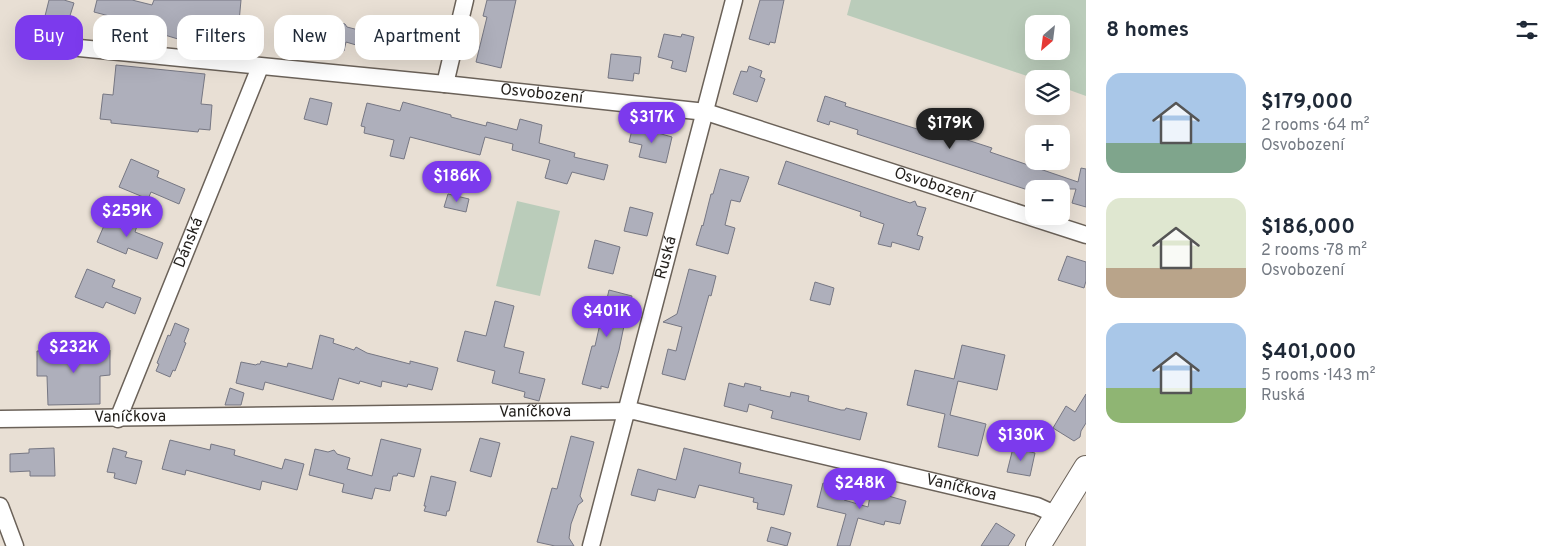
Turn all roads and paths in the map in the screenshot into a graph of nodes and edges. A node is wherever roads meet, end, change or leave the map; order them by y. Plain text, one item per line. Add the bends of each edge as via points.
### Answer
1 (465, 0) edge
2 (734, 0) edge
3 (83, 48) edge
4 (260, 67) junction
5 (445, 84) junction
6 (706, 112) junction
7 (1086, 235) edge
8 (626, 411) junction
9 (118, 418) junction
10 (0, 419) edge
11 (1086, 468) edge
12 (0, 506) edge
13 (1057, 515) junction
14 (15, 546) edge
15 (591, 546) edge
16 (1038, 546) edge

1 - 5 street
2 - 6 street, Ruská
3 - 4 street, Osvobození
4 - 5 street, Osvobození
4 - 9 street, Dánská
5 - 6 street, Osvobození
6 - 7 street, Osvobození
6 - 8 street, Ruská
8 - 9 street, Vaníčkova
8 - 13 street, Vaníčkova via 1037,506
8 - 15 street, Ruská
9 - 10 street, Vaníčkova
11 - 13 main road
12 - 14 street
13 - 16 main road

